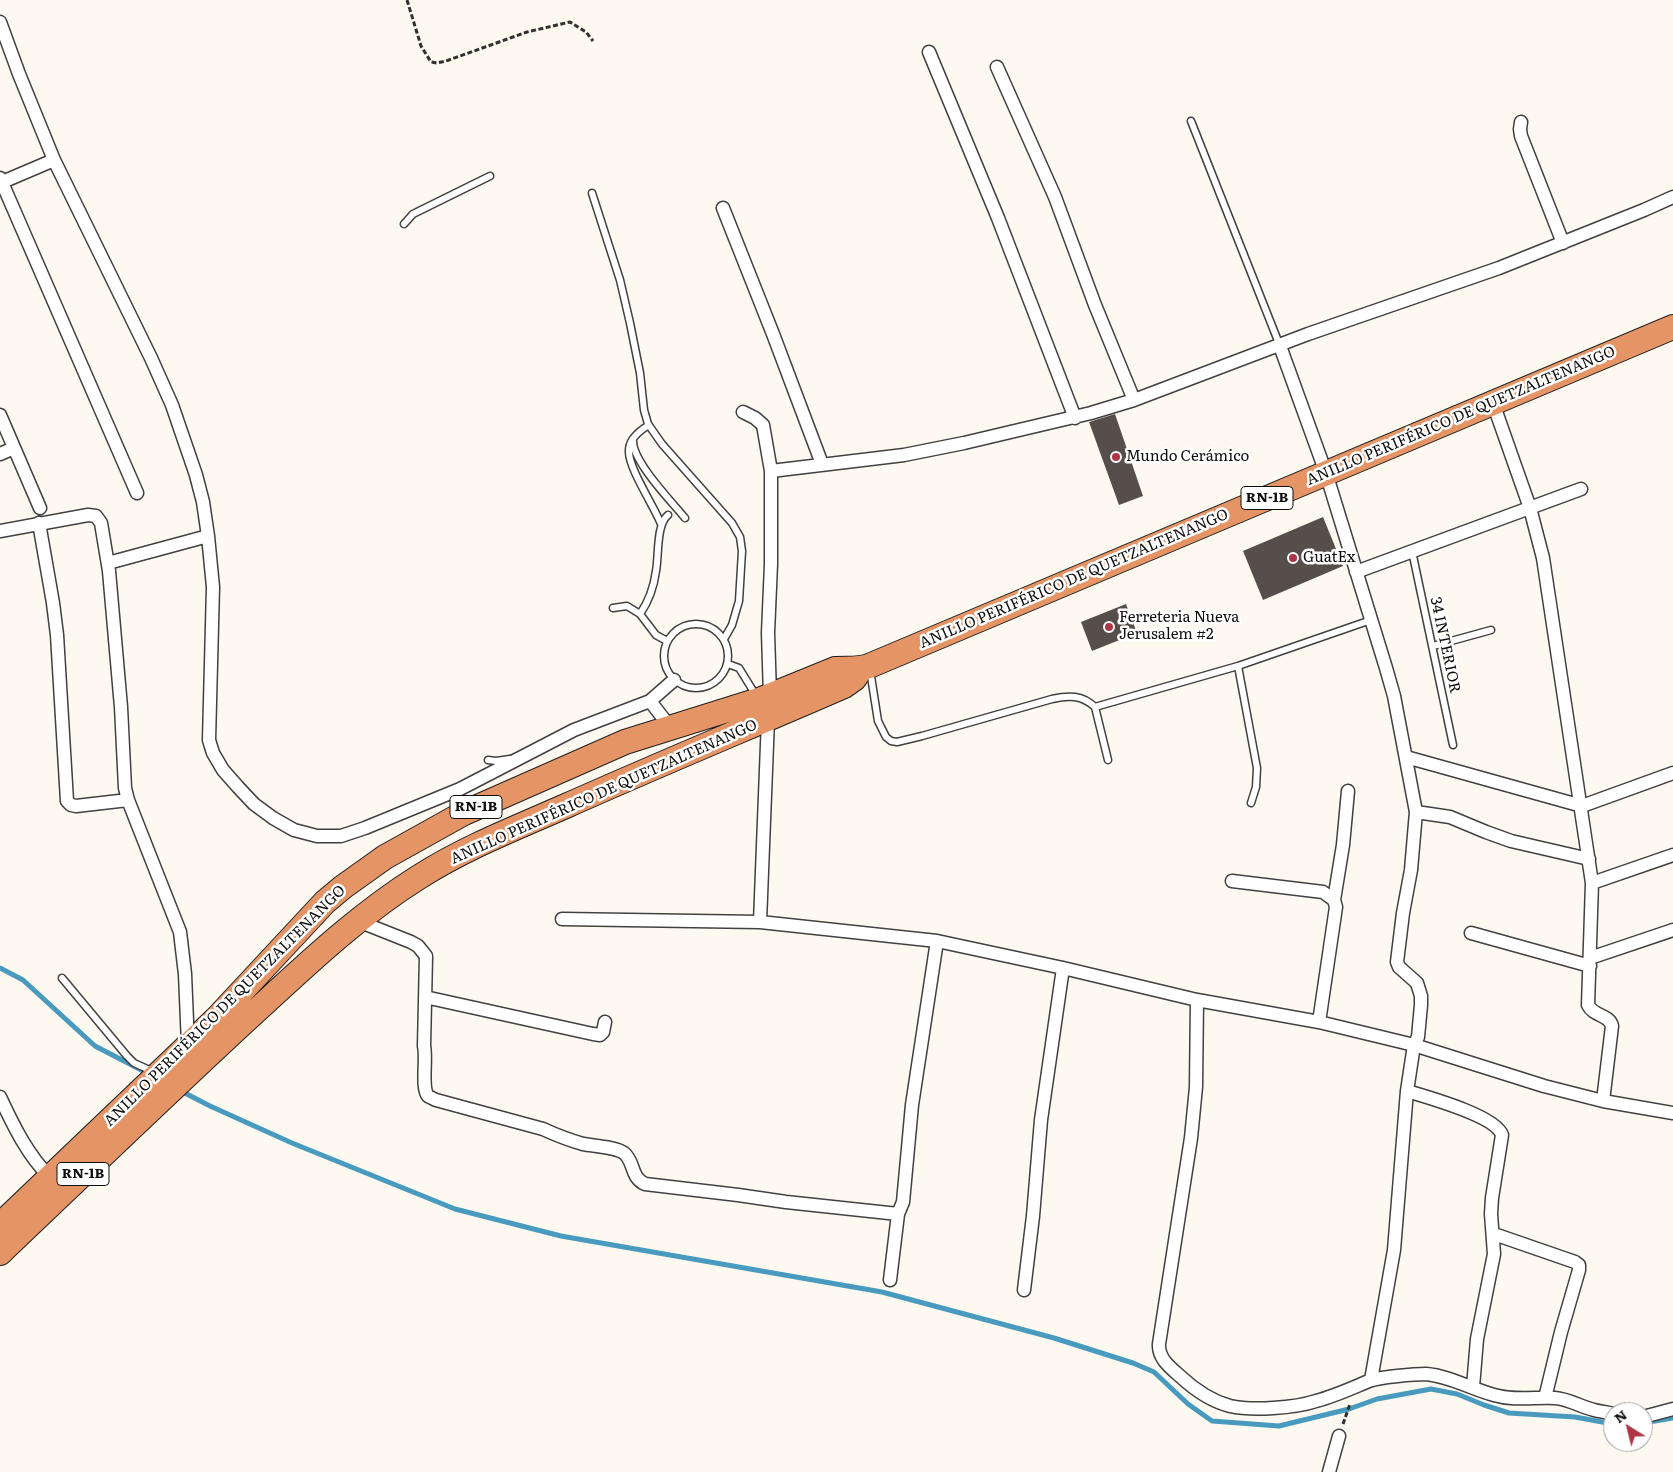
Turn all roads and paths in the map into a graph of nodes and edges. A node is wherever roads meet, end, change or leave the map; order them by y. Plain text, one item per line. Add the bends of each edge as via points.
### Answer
1 (407, 0) edge
2 (0, 22) edge
3 (592, 41) dead end
4 (929, 52) dead end
5 (997, 67) dead end
6 (1191, 121) dead end
7 (1521, 122) dead end
8 (54, 160) junction
9 (490, 176) dead end
10 (1, 181) edge
11 (592, 193) dead end
12 (1673, 197) edge
13 (723, 208) dead end
14 (404, 224) dead end
15 (1563, 243) junction
16 (1673, 327) edge
17 (1280, 346) junction
18 (1134, 400) junction
19 (1493, 403) junction
20 (743, 412) dead end
21 (0, 415) edge
22 (1075, 418) junction
23 (649, 425) junction
24 (633, 441) junction
25 (14, 448) junction
26 (0, 454) edge
27 (822, 464) junction
28 (770, 471) junction
29 (1326, 473) junction
30 (1581, 488) dead end
31 (137, 493) dead end
32 (40, 508) dead end
33 (1530, 508) junction
34 (668, 515) dead end
35 (685, 518) dead end
36 (39, 524) junction
37 (661, 524) junction
38 (0, 531) edge
39 (208, 536) junction
40 (1412, 551) junction
41 (108, 563) junction
42 (1356, 572) junction
43 (613, 608) dead end
44 (640, 614) junction
45 (1371, 620) junction
46 (1491, 630) dead end
47 (724, 638) junction
48 (667, 641) junction
49 (1433, 646) junction
50 (728, 664) junction
51 (1238, 666) junction
52 (865, 667) junction
53 (674, 680) junction
54 (650, 700) junction
55 (765, 705) junction
56 (1095, 707) junction
57 (670, 727) junction
58 (1453, 745) dead end
59 (521, 756) junction
60 (1406, 756) junction
61 (488, 760) dead end
62 (1108, 760) dead end
63 (1673, 773) edge
64 (1348, 791) dead end
65 (128, 800) junction
66 (1251, 803) dead end
67 (1582, 806) junction
68 (1416, 812) junction
69 (1673, 855) edge
70 (1589, 859) junction
71 (1232, 880) dead end
72 (1592, 883) junction
73 (1334, 900) junction
74 (562, 919) dead end
75 (358, 921) junction
76 (760, 922) junction
77 (1673, 930) edge
78 (1471, 933) dead end
79 (937, 941) junction
80 (1590, 962) junction
81 (1063, 968) junction
82 (62, 978) dead end
83 (425, 998) junction
84 (1197, 1000) junction
85 (605, 1022) dead end
86 (1319, 1022) junction
87 (188, 1045) junction
88 (1414, 1045) junction
89 (159, 1081) junction
90 (1408, 1091) junction
91 (0, 1097) edge
92 (1603, 1101) junction
93 (1673, 1113) edge
94 (50, 1177) junction
95 (898, 1214) junction
96 (0, 1225) edge
97 (1494, 1234) junction
98 (0, 1253) edge
99 (890, 1280) dead end
100 (1024, 1290) dead end
101 (1371, 1380) junction
102 (1473, 1387) junction
103 (1354, 1388) junction
104 (1545, 1398) junction
105 (1673, 1409) edge
106 (1603, 1412) edge
107 (1653, 1414) edge
108 (1339, 1436) joint
109 (1329, 1472) edge

1 - 3 path via 421,46 431,62 446,61 527,32 570,22 586,32
2 - 8 street
4 - 22 street via 998,218
5 - 18 street via 1055,196
6 - 17 lane
7 - 15 street via 1521,136
8 - 10 street
8 - 39 street via 172,405 196,474
9 - 14 lane via 413,214
10 - 31 street
11 - 23 lane via 620,280
12 - 15 street
13 - 27 street
15 - 17 street
16 - 19 highway, ANILLO PERIFÉRICO DE QUETZALTENANGO / RN-1B
17 - 18 street
17 - 29 street
18 - 22 street
19 - 29 highway, ANILLO PERIFÉRICO DE QUETZALTENANGO / RN-1B
19 - 33 street
20 - 28 street via 762,425
21 - 25 street
22 - 27 street via 904,455
23 - 24 lane via 638,432
23 - 47 lane via 732,523 740,537 739,601 732,625
24 - 35 lane via 639,460
24 - 37 lane via 628,451 630,458
25 - 26 street
25 - 32 street
27 - 28 street
28 - 55 street via 771,564
29 - 42 street
29 - 52 highway, ANILLO PERIFÉRICO DE QUETZALTENANGO / RN-1B
30 - 33 street
33 - 40 street
33 - 67 street via 1543,558
34 - 37 lane
36 - 38 street
36 - 41 street via 88,514 96,516 101,523
36 - 65 street via 57,635 67,801 76,806
37 - 44 lane via 656,572 650,596
39 - 41 street
39 - 59 street via 213,587 209,740 223,770 254,804 273,818 294,830 317,836 341,836 460,789
40 - 42 street
40 - 49 lane, 34 INTERIOR
41 - 65 street
42 - 45 street
43 - 44 lane via 627,606
44 - 48 lane via 656,635
45 - 51 lane
45 - 60 street via 1394,696
46 - 49 lane
47 - 48 lane via 716,630 695,624 674,632
47 - 50 lane
48 - 53 lane via 664,662
49 - 58 lane, 34 INTERIOR
50 - 53 lane via 714,683 704,687 683,686
50 - 55 lane via 739,668
51 - 56 lane
51 - 66 lane via 1257,768
52 - 55 highway, ANILLO PERIFÉRICO DE QUETZALTENANGO / RN-1B via 835,669
52 - 56 lane via 878,721 891,741 1064,696 1083,698
53 - 54 street
54 - 57 street
54 - 59 street via 574,730
55 - 57 highway, ANILLO PERIFÉRICO DE QUETZALTENANGO / RN-1B
55 - 75 highway, ANILLO PERIFÉRICO DE QUETZALTENANGO / RN-1B via 633,776 457,856 420,876
55 - 76 street
56 - 62 lane
57 - 87 highway, ANILLO PERIFÉRICO DE QUETZALTENANGO / RN-1B via 593,754 464,813 385,857 325,902 231,1004
59 - 61 lane
60 - 67 street
60 - 68 street
63 - 67 street
64 - 73 street
65 - 87 street via 180,932
67 - 70 street
68 - 70 street via 1450,817 1511,840
68 - 88 street via 1397,960 1399,967 1417,983 1421,996 1418,1037
69 - 72 street
70 - 72 street
71 - 73 street via 1323,892
72 - 80 street
73 - 86 street via 1336,907
74 - 76 street
75 - 83 street via 411,942 423,951 426,956
75 - 89 highway, ANILLO PERIFÉRICO DE QUETZALTENANGO / RN-1B via 186,1076
76 - 79 street
77 - 80 street
78 - 80 street
79 - 81 street
79 - 95 street via 912,1105 903,1202
80 - 92 street via 1588,1005 1594,1013 1607,1018 1612,1026
81 - 84 street
81 - 100 street via 1041,1120
82 - 89 lane via 127,1056
83 - 85 street via 600,1035 604,1032
83 - 95 street via 425,1088 428,1096 436,1100 543,1129 582,1144 621,1152 627,1157 637,1179 646,1184
84 - 86 street
84 - 103 street via 1196,1086 1191,1138 1160,1332 1160,1353 1167,1364 1192,1386 1229,1405 1292,1406 1315,1402
86 - 88 street
87 - 89 highway, ANILLO PERIFÉRICO DE QUETZALTENANGO / RN-1B
88 - 90 street
88 - 92 street
89 - 94 highway, ANILLO PERIFÉRICO DE QUETZALTENANGO / RN-1B
89 - 98 highway, ANILLO PERIFÉRICO DE QUETZALTENANGO / RN-1B
90 - 97 street via 1474,1114 1500,1129 1502,1140 1492,1206
90 - 101 street via 1394,1250
91 - 94 street via 39,1167
92 - 93 street
94 - 96 highway, ANILLO PERIFÉRICO DE QUETZALTENANGO / RN-1B
95 - 99 street
97 - 102 street via 1494,1259 1477,1339
97 - 104 street via 1579,1265
101 - 102 street via 1423,1374
101 - 103 street
102 - 104 street via 1495,1396
103 - 108 path
104 - 106 street via 1570,1401
105 - 107 street
108 - 109 street

